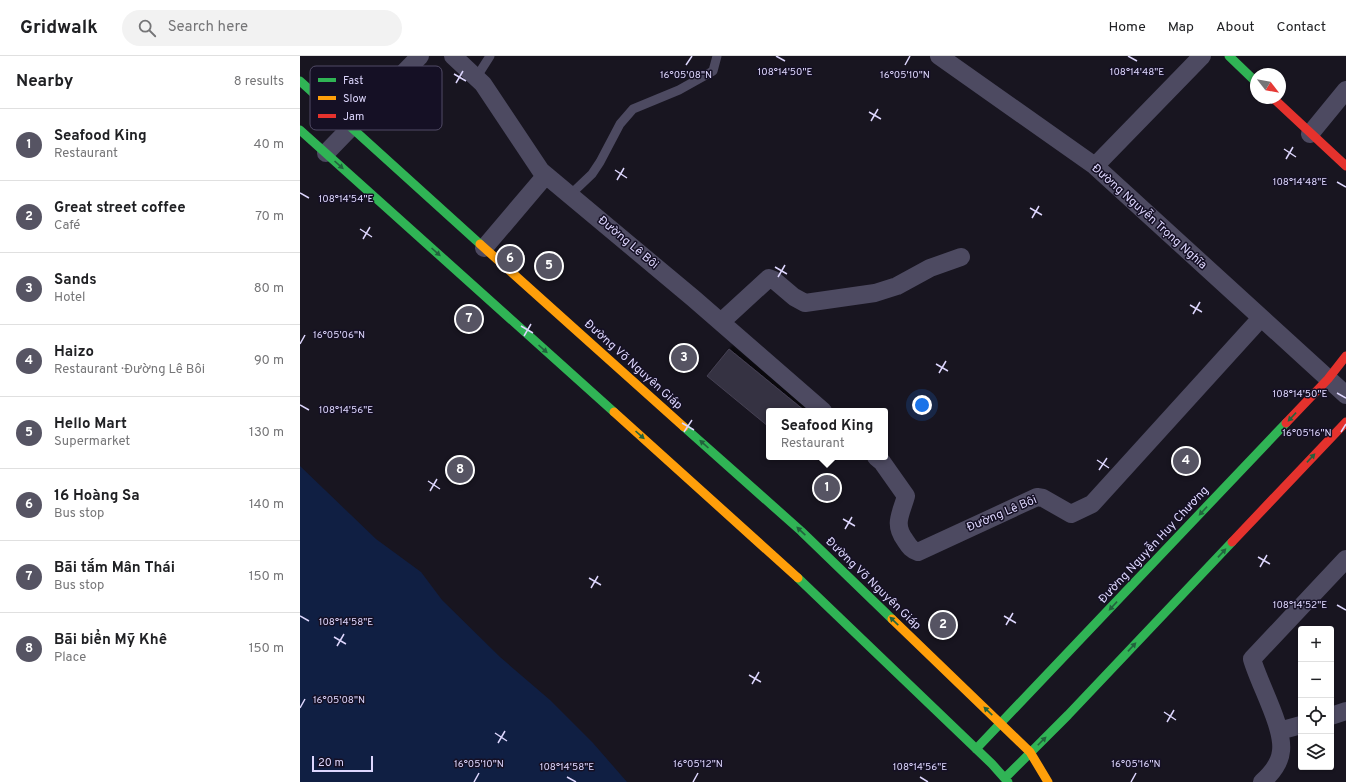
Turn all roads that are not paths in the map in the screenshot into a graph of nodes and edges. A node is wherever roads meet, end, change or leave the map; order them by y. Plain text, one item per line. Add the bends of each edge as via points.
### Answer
1 (420, 56) edge
2 (453, 56) edge
3 (490, 56) edge
4 (717, 56) edge
5 (939, 56) edge
6 (1202, 56) edge
7 (1229, 56) edge
8 (410, 66) edge
9 (1250, 76) edge
10 (476, 78) junction
11 (300, 81) edge
12 (310, 90) edge
13 (1346, 90) edge
14 (1279, 104) edge
15 (300, 130) edge
16 (348, 130) edge
17 (354, 130) edge
18 (1310, 134) junction
19 (326, 154) junction
20 (1094, 166) junction
21 (1346, 166) edge
22 (546, 175) junction
23 (570, 194) junction
24 (484, 248) junction
25 (961, 257) dead end
26 (1261, 318) junction
27 (721, 322) junction
28 (1346, 356) edge
29 (1328, 379) junction
30 (1346, 395) edge
31 (820, 408) edge
32 (1346, 422) edge
33 (880, 460) edge
34 (1346, 558) edge
35 (1346, 711) edge
36 (1334, 715) edge
37 (1001, 724) junction
38 (1298, 726) edge
39 (1279, 731) junction
40 (976, 749) junction
41 (1030, 752) junction
42 (1006, 780) edge
43 (1048, 782) edge
44 (1262, 782) edge

1 - 8 street
2 - 10 street, Đường Lê Bôi
3 - 10 lane
4 - 23 lane via 713,71 679,90 633,109 620,124 592,174
5 - 20 street, Đường Nguyễn Trọng Nghĩa
6 - 20 street
7 - 9 main road
10 - 22 street, Đường Lê Bôi via 483,84
11 - 12 main road, Đường Võ Nguyên Giáp
13 - 18 street
14 - 18 main road
15 - 19 main road
16 - 19 street
17 - 24 main road, Đường Võ Nguyên Giáp
18 - 21 main road
19 -> 40 main road via 776,557
20 - 26 street, Đường Nguyễn Trọng Nghĩa
22 - 23 street, Đường Lê Bôi
22 - 24 street
23 - 27 street, Đường Lê Bôi
37 -> 24 main road, Đường Võ Nguyên Giáp via 801,531
25 - 27 street via 930,268 897,286 875,293 819,302 802,302 769,278
26 - 29 street, Đường Nguyễn Trọng Nghĩa
26 - 33 street, Đường Lê Bôi via 1092,504 1071,514 1037,497 918,552 912,550 897,526 906,496
27 - 31 street, Đường Lê Bôi
28 - 29 main road, Đường Nguyễn Huy Chương
29 - 30 street, Đường Nguyễn Trọng Nghĩa
29 -> 37 main road, Đường Nguyễn Huy Chương
41 -> 32 main road
34 - 39 street via 1252,659
35 - 36 street
37 - 40 main road, Đường Nguyễn Huy Chương
37 - 41 main road, Đường Võ Nguyên Giáp
38 - 39 street
39 - 44 street via 1282,751 1273,773
40 - 42 main road
41 - 42 main road
41 - 43 main road, Đường Võ Nguyên Giáp

